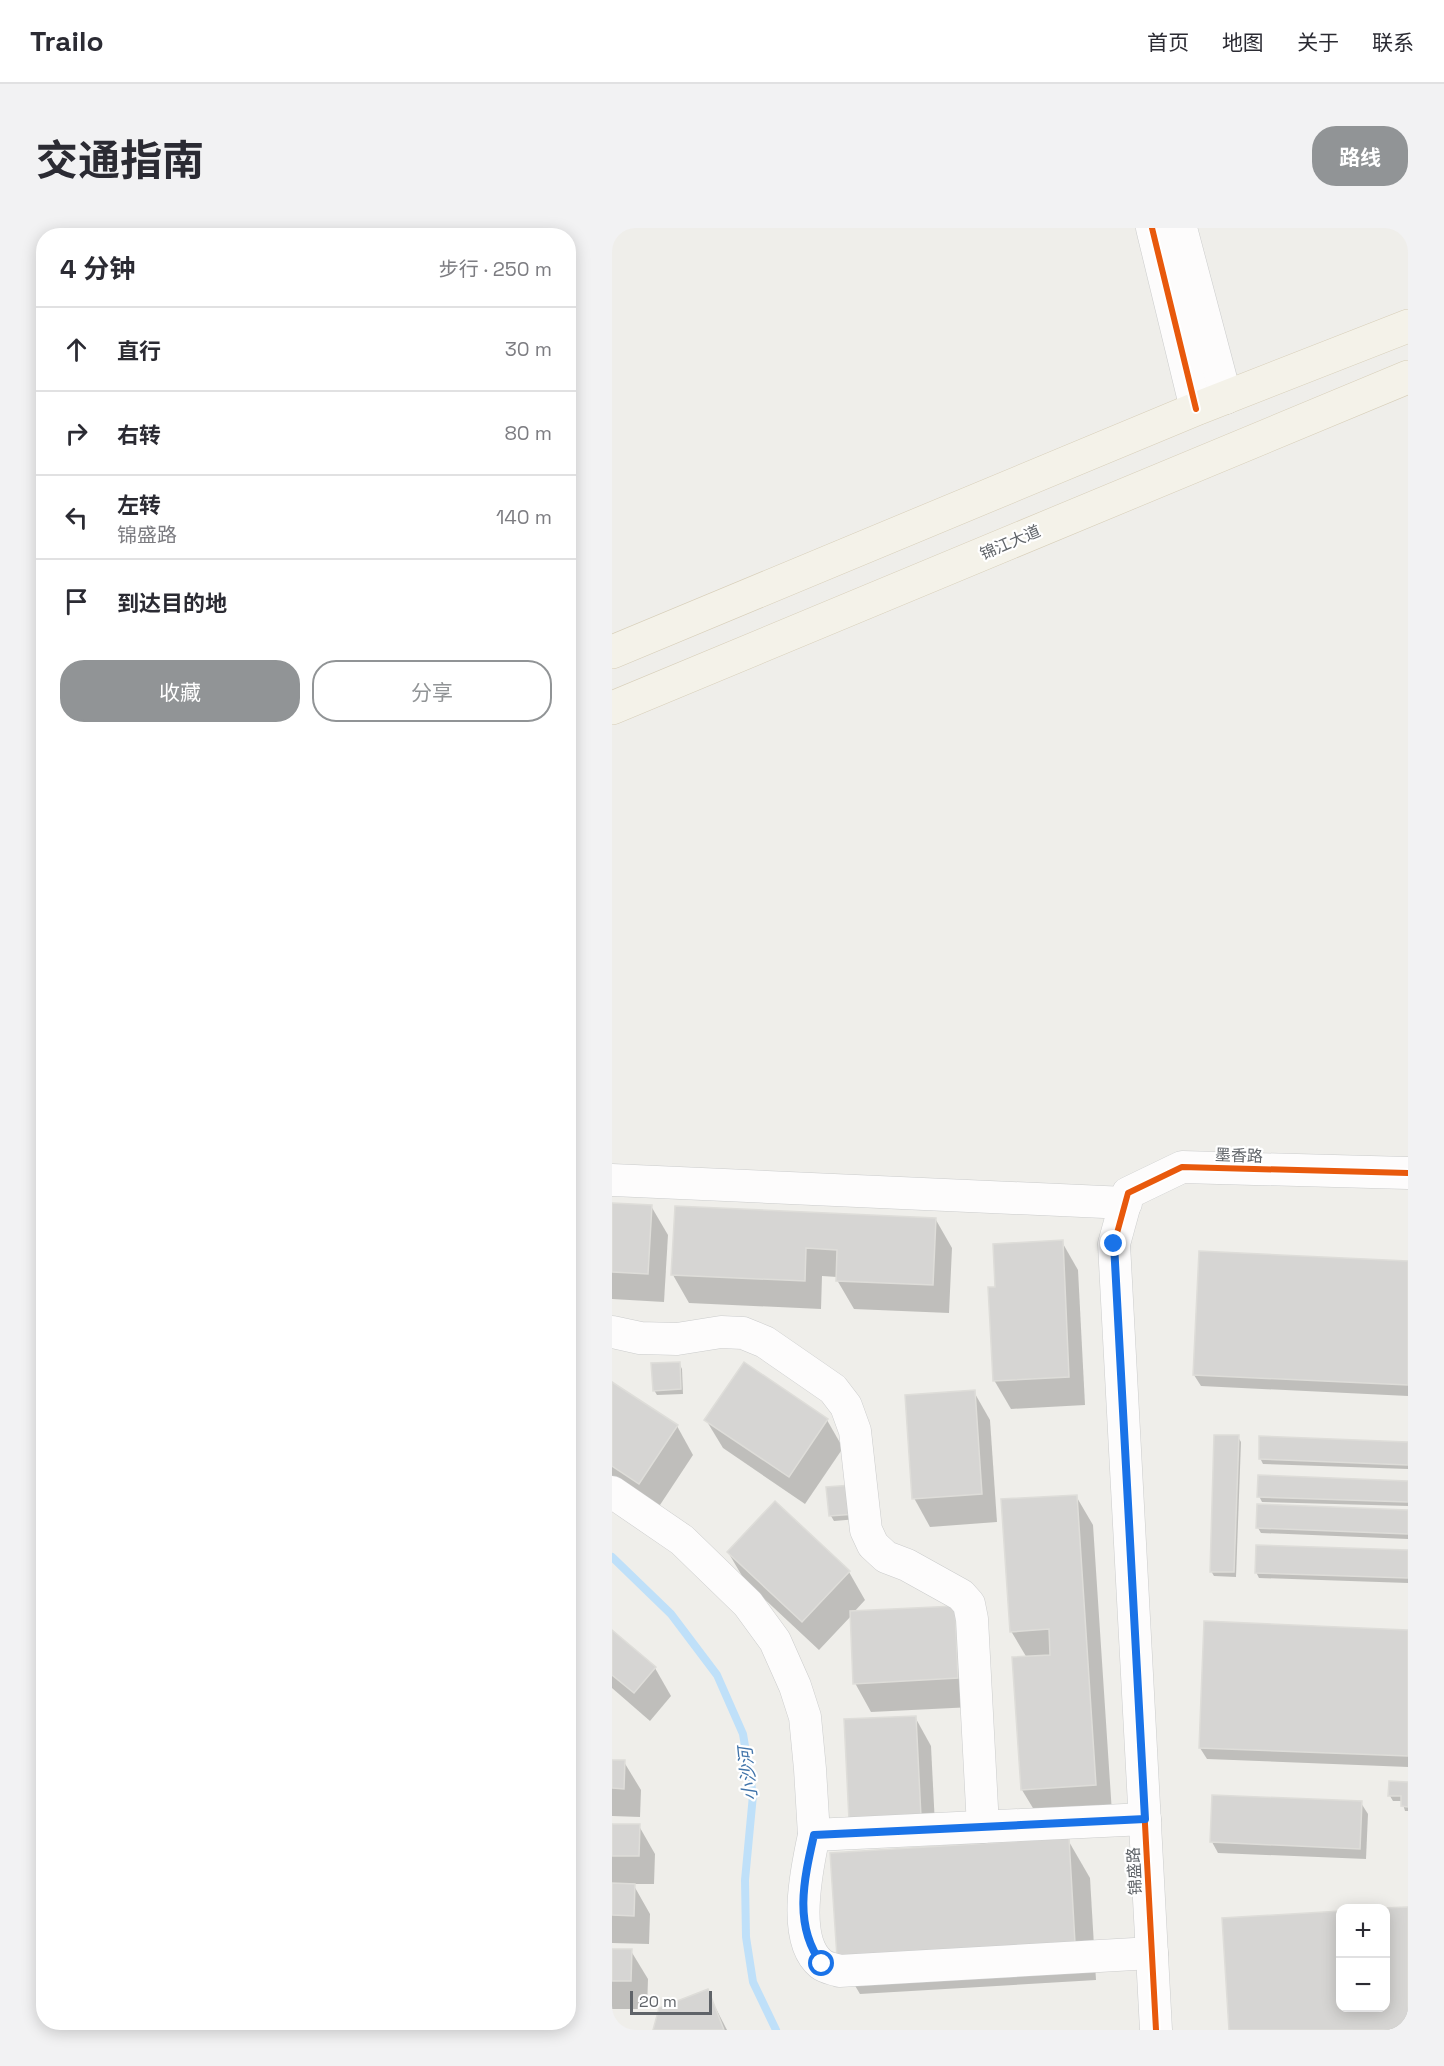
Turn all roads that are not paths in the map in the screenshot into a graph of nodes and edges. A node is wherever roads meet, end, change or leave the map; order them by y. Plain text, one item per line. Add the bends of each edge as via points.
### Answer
1 (1152, 228) edge
2 (1180, 228) edge
3 (1408, 326) edge
4 (1408, 377) edge
5 (1226, 398) junction
6 (1196, 409) junction
7 (612, 651) edge
8 (612, 708) edge
9 (1408, 1173) edge
10 (612, 1180) edge
11 (1126, 1203) junction
12 (612, 1332) edge
13 (612, 1492) edge
14 (1145, 1819) junction
15 (982, 1827) junction
16 (814, 1835) junction
17 (1152, 1953) junction
18 (1156, 2030) edge

1 - 6 street
2 - 5 street
3 - 5 main road
4 - 8 main road, 锦江大道
5 - 6 main road
6 - 7 main road
9 - 11 street, 墨香路 via 1182,1167 1128,1193
10 - 11 street
11 - 14 street, 锦盛路 via 1114,1244
12 - 15 street via 677,1339 743,1333 765,1342 833,1389 846,1406 855,1431 866,1530 873,1545 886,1557 960,1595 969,1604
13 - 16 street via 682,1540 748,1604 775,1641 805,1717
14 - 15 street
14 - 17 street, 锦盛路
15 - 16 street
16 - 17 street via 805,1873 805,1933 822,1964 838,1971
17 - 18 street, 锦盛路

